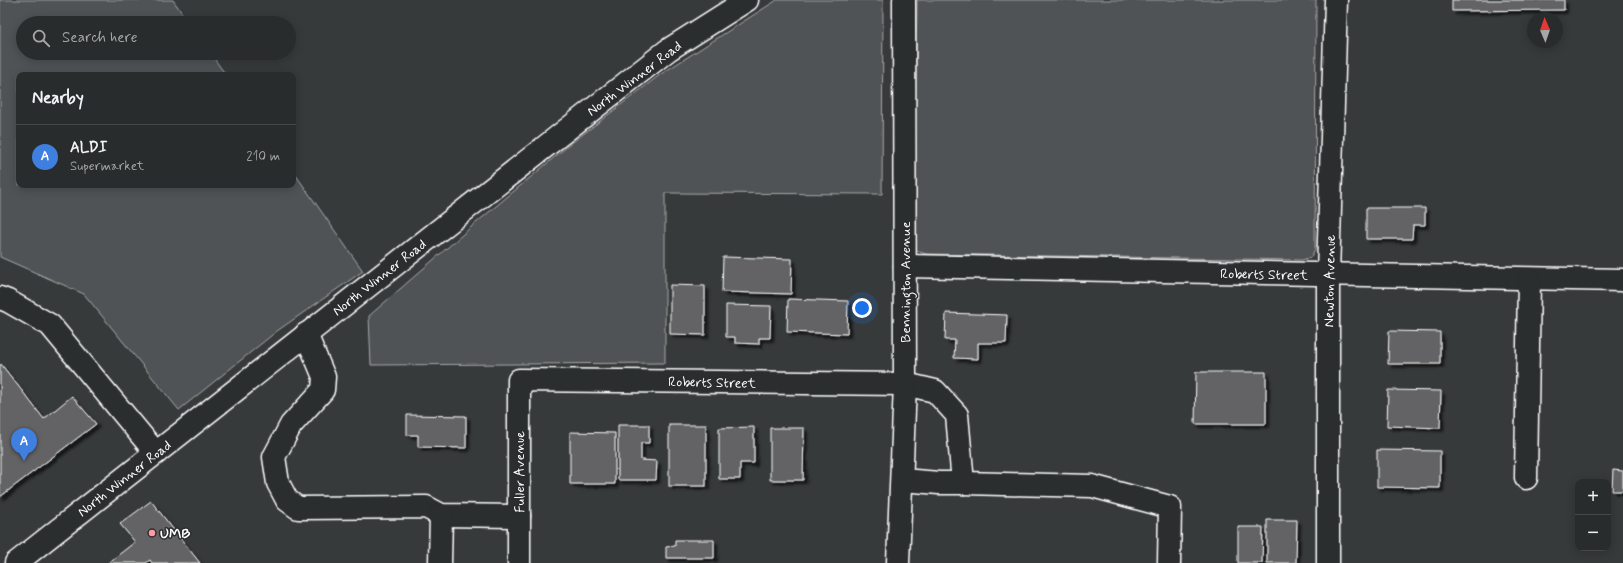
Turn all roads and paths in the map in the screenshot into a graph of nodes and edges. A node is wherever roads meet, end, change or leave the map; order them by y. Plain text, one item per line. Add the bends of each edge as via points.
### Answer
1 (747, 0) edge
2 (904, 0) edge
3 (1336, 0) edge
4 (905, 266) junction
5 (1328, 275) junction
6 (1529, 279) junction
7 (1623, 280) edge
8 (0, 298) edge
9 (306, 334) junction
10 (519, 380) joint
11 (905, 384) junction
12 (156, 453) junction
13 (1526, 478) dead end
14 (902, 480) junction
15 (963, 483) junction
16 (440, 515) junction
17 (519, 516) junction
18 (16, 563) edge
19 (440, 563) edge
20 (519, 563) edge
21 (898, 563) edge
22 (1169, 563) edge
23 (1328, 563) edge

1 - 9 street, North Winner Road via 668,50
2 - 4 street, Bennington Avenue
3 - 5 street, Newton Avenue
4 - 5 street, Roberts Street
4 - 11 street, Bennington Avenue
5 - 6 street, Roberts Street
5 - 23 street, Newton Avenue
6 - 7 street, Roberts Street
6 - 13 street
8 - 12 street via 50,325
9 - 12 street, North Winner Road
9 - 16 street via 324,378 323,390 291,424 274,457 278,483 287,500 298,508 426,508
10 - 11 street, Roberts Street
10 - 17 street, Fuller Avenue
11 - 14 street, Bennington Avenue
11 - 15 street, Roberts Street via 935,391 957,415
12 - 18 street, North Winner Road
14 - 15 street
14 - 21 street, Bennington Avenue
15 - 22 street via 1092,486 1170,507
16 - 17 street
16 - 19 street
17 - 20 street, Fuller Avenue

